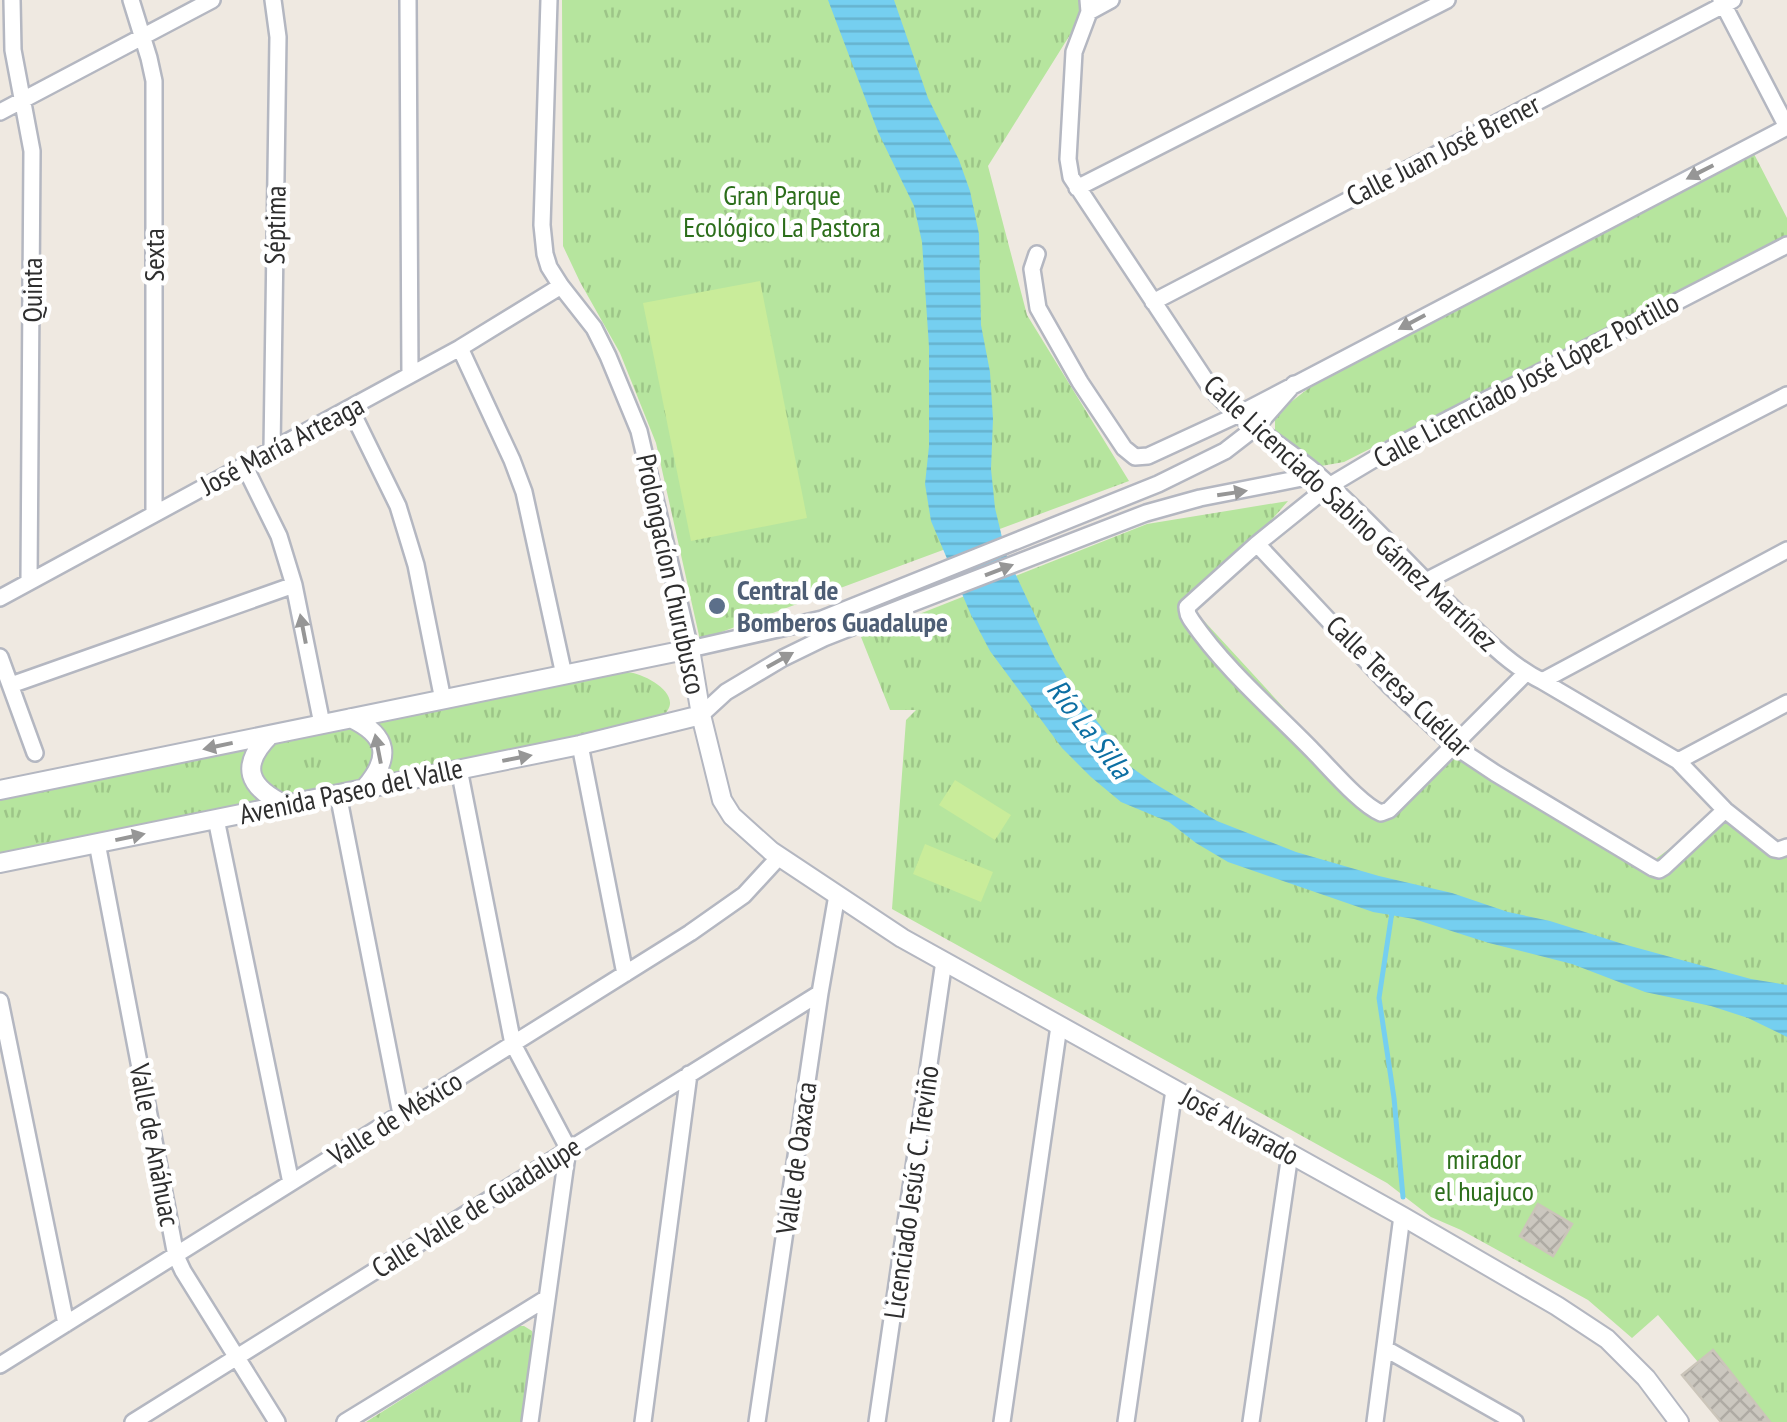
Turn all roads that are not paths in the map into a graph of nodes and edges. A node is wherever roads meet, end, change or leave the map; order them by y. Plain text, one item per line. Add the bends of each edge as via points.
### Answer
1 (12, 0) edge
2 (131, 0) edge
3 (212, 0) edge
4 (273, 0) edge
5 (408, 0) edge
6 (550, 0) edge
7 (1111, 0) edge
8 (1447, 0) edge
9 (1726, 2) edge
10 (1088, 6) edge
11 (142, 36) junction
12 (22, 100) junction
13 (0, 112) edge
14 (1787, 127) edge
15 (1077, 188) junction
16 (1787, 244) edge
17 (1037, 254) dead end
18 (561, 286) junction
19 (1153, 302) junction
20 (460, 348) junction
21 (410, 375) junction
22 (1294, 384) junction
23 (1787, 395) edge
24 (350, 408) junction
25 (1237, 415) junction
26 (1256, 427) junction
27 (272, 450) junction
28 (244, 465) junction
29 (1323, 480) junction
30 (154, 514) junction
31 (1257, 544) junction
32 (1787, 550) edge
33 (29, 581) junction
34 (1426, 581) junction
35 (294, 586) junction
36 (0, 598) edge
37 (690, 649) junction
38 (0, 657) edge
39 (1526, 673) junction
40 (564, 675) junction
41 (1542, 680) junction
42 (11, 685) junction
43 (443, 700) junction
44 (1787, 703) edge
45 (701, 715) junction
46 (352, 718) junction
47 (322, 724) junction
48 (270, 735) junction
49 (580, 745) junction
50 (1453, 745) junction
51 (35, 753) dead end
52 (1678, 761) junction
53 (459, 769) junction
54 (365, 788) junction
55 (0, 790) edge
56 (338, 794) junction
57 (285, 805) junction
58 (1726, 810) junction
59 (216, 819) junction
60 (96, 843) junction
61 (1783, 848) edge
62 (779, 856) junction
63 (0, 863) edge
64 (837, 895) junction
65 (944, 961) junction
66 (625, 974) junction
67 (820, 993) junction
68 (0, 1001) edge
69 (1060, 1026) junction
70 (513, 1044) junction
71 (689, 1074) junction
72 (1174, 1090) junction
73 (400, 1114) junction
74 (568, 1148) junction
75 (1290, 1154) junction
76 (291, 1182) junction
77 (1402, 1216) junction
78 (176, 1256) junction
79 (547, 1298) junction
80 (66, 1324) junction
81 (1386, 1349) junction
82 (236, 1357) junction
83 (0, 1365) edge
84 (132, 1422) edge
85 (278, 1422) edge
86 (345, 1422) edge
87 (530, 1422) edge
88 (643, 1422) edge
89 (757, 1422) edge
90 (877, 1422) edge
91 (1002, 1422) edge
92 (1126, 1422) edge
93 (1251, 1422) edge
94 (1375, 1422) edge
95 (1515, 1422) edge
96 (1680, 1422) edge

1 - 12 street, Quinta
2 - 11 street, Sexta
3 - 11 street
4 - 27 street, Séptima via 278,37
5 - 21 street
6 - 18 street via 543,241
7 - 10 street
8 - 15 street
9 - 14 street
9 - 19 street, Calle Juan José Brener
10 - 15 street, Calle Licenciado Sabino Gámez Martínez via 1073,70 1068,159
11 - 12 street
11 - 30 street, Sexta via 154,81
12 - 13 street
12 - 33 street, Quinta via 32,151
14 -> 22 street
15 - 19 street, Calle Licenciado Sabino Gámez Martínez
16 - 29 street, Calle Licenciado José López Portillo
17 - 25 street via 1032,269 1038,308 1128,452 1148,456
18 - 20 street, José María Arteaga
18 - 37 street, Prolongacíon Churubusco via 594,328 639,431
19 - 25 street, Calle Licenciado Sabino Gámez Martínez via 1198,372
20 - 21 street, José María Arteaga
20 - 40 street via 524,492
21 - 24 street, José María Arteaga
22 - 25 street
22 - 26 street
23 - 34 street
24 - 27 street, José María Arteaga
24 - 43 street via 398,506
25 - 26 street, Calle Licenciado Sabino Gámez Martínez
26 - 29 street, Calle Licenciado Sabino Gámez Martínez
26 - 37 street via 1213,458 1137,493 902,587 811,622
27 - 28 street, José María Arteaga
28 - 30 street, José María Arteaga
28 - 35 street via 279,536
29 - 31 street, Calle Licenciado José López Portillo
29 - 34 street, Calle Licenciado Sabino Gámez Martínez
45 -> 29 street, Calle Licenciado José López Portillo via 726,692 824,638 1146,512
30 - 33 street, José María Arteaga
31 - 50 street, Calle Teresa Cuéllar
31 - 50 street, Calle Licenciado José López Portillo via 1187,610 1226,662 1374,811 1392,806
32 - 41 street
33 - 36 street, José María Arteaga
34 - 39 street, Calle Licenciado Sabino Gámez Martínez
35 - 42 street
47 -> 35 street
37 - 40 street
37 - 45 street, Prolongacíon Churubusco
38 - 42 street
39 - 41 street, Calle Licenciado Sabino Gámez Martínez
39 - 50 street
40 - 43 street
41 - 52 street, Calle Licenciado Sabino Gámez Martínez
42 - 51 street
43 - 46 street
44 - 52 street
45 - 49 street, Avenida Paseo del Valle
45 - 62 street, Prolongacíon Churubusco via 726,808
46 - 47 street
54 -> 46 street via 382,765 382,748 370,727
47 - 48 street
48 -> 55 street
48 - 57 street via 255,750 253,774 260,790
53 -> 49 street, Avenida Paseo del Valle
49 - 66 street
50 - 58 street, Calle Teresa Cuéllar via 1659,870
52 - 58 street, Calle Licenciado Sabino Gámez Martínez
53 - 54 street, Avenida Paseo del Valle
53 - 70 street
54 - 56 street, Avenida Paseo del Valle
56 - 57 street, Avenida Paseo del Valle
56 - 73 street
57 - 59 street, Avenida Paseo del Valle
58 - 61 street, Calle Licenciado Sabino Gámez Martínez via 1774,849
60 -> 59 street, Avenida Paseo del Valle
59 - 76 street
60 - 63 street, Avenida Paseo del Valle
60 - 78 street, Valle de Anáhuac
62 - 64 street, José Alvarado
62 - 66 street, Valle de México via 744,894
64 - 65 street, José Alvarado
64 - 67 street, Valle de Oaxaca
65 - 69 street, José Alvarado
65 - 90 street, Licenciado Jesús C. Treviño
66 - 70 street, Valle de México
67 - 71 street, Calle Valle de Guadalupe
67 - 89 street, Valle de Oaxaca
68 - 80 street
69 - 72 street, José Alvarado
69 - 91 street
70 - 73 street, Valle de México
70 - 74 street
71 - 74 street, Calle Valle de Guadalupe
71 - 88 street
72 - 75 street, José Alvarado
72 - 92 street
73 - 76 street, Valle de México
74 - 79 street
74 - 82 street, Calle Valle de Guadalupe
75 - 77 street, José Alvarado
75 - 93 street
76 - 78 street, Valle de México
77 - 81 street
77 - 96 street, José Alvarado via 1606,1339
78 - 80 street, Valle de México
78 - 82 street, Valle de Anáhuac
79 - 86 street
79 - 87 street
80 - 83 street, Valle de México
81 - 94 street
81 - 95 street
82 - 84 street, Calle Valle de Guadalupe
82 - 85 street, Valle de Anáhuac

